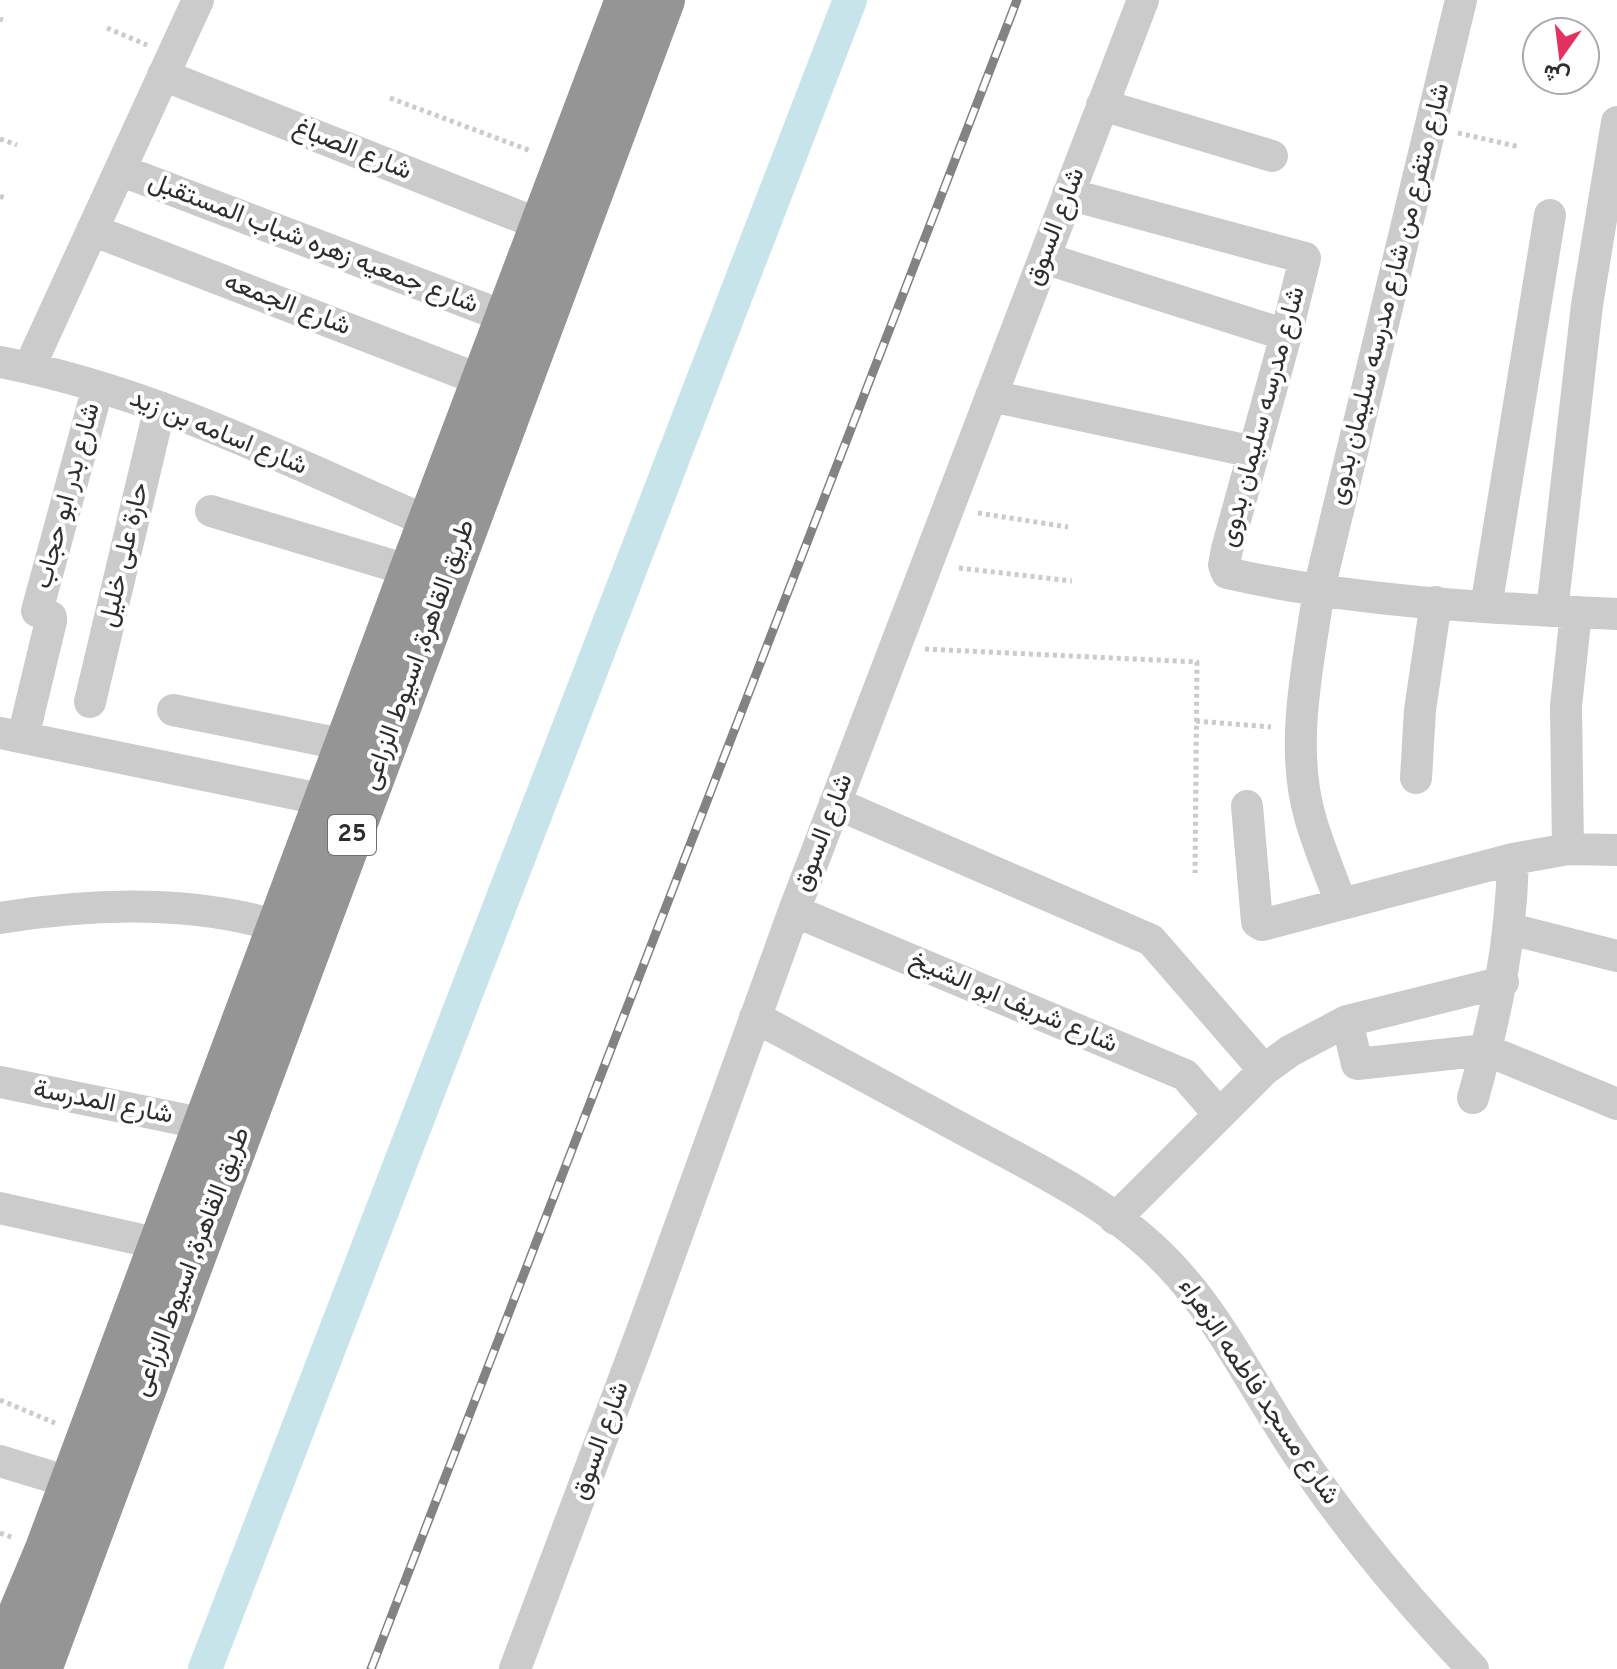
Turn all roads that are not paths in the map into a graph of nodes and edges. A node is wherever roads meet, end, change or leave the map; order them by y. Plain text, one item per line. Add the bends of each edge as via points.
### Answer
1 (198, 0) edge
2 (1143, 0) edge
3 (1461, 0) edge
4 (632, 1) edge
5 (168, 65) junction
6 (1102, 105) junction
7 (1617, 122) edge
8 (1272, 156) dead end
9 (120, 170) junction
10 (1068, 194) junction
11 (1550, 215) dead end
12 (541, 225) junction
13 (92, 230) junction
14 (1044, 258) junction
15 (506, 317) junction
16 (1286, 335) junction
17 (15, 365) edge
18 (483, 381) junction
19 (98, 387) junction
20 (991, 396) junction
21 (160, 407) junction
22 (1254, 452) junction
23 (211, 511) dead end
24 (429, 522) junction
25 (411, 571) junction
26 (1319, 589) junction
27 (1436, 602) junction
28 (1486, 607) junction
29 (1564, 612) junction
30 (1617, 614) edge
31 (90, 702) dead end
32 (173, 710) dead end
33 (11, 735) edge
34 (346, 745) junction
35 (1416, 778) dead end
36 (325, 800) junction
37 (835, 803) junction
38 (1247, 806) dead end
39 (1568, 849) junction
40 (1617, 850) edge
41 (1513, 859) junction
42 (1341, 904) junction
43 (794, 911) junction
44 (0, 918) edge
45 (1510, 929) junction
46 (296, 932) junction
47 (1617, 956) edge
48 (1503, 982) junction
49 (755, 1017) junction
50 (1347, 1021) junction
51 (1486, 1050) junction
52 (1264, 1070) junction
53 (0, 1082) edge
54 (1473, 1098) dead end
55 (1617, 1104) edge
56 (1219, 1114) junction
57 (205, 1124) junction
58 (0, 1208) edge
59 (1115, 1219) junction
60 (160, 1244) junction
61 (0, 1461) edge
62 (72, 1483) junction
63 (0, 1661) edge
64 (40, 1669) edge
65 (515, 1669) edge
66 (1473, 1669) edge

1 - 5 street
2 - 6 street, شارع السوق
3 - 26 street, شارع متفرع من شارع مدرسه سليمان بدوى
4 - 12 highway, طريق القاهرة, اسيوط الزراعى / 25
4 - 46 highway, طريق القاهرة, اسيوط الزراعى / 25
5 - 9 street
5 - 12 street, شارع الصباغ
6 - 8 street
6 - 10 street, شارع السوق
7 - 29 street via 1587,305
9 - 13 street
9 - 15 street, شارع جمعيه زهره شباب المستقبل
10 - 14 street, شارع السوق
10 - 16 street, شارع مدرسه سليمان بدوى via 1303,255
11 - 28 street
12 - 15 highway, طريق القاهرة, اسيوط الزراعى / 25
13 - 17 street
13 - 18 street, شارع الجمعه
14 - 16 street
14 - 20 street, شارع السوق
15 - 18 highway, طريق القاهرة, اسيوط الزراعى / 25
16 - 22 street, شارع مدرسه سليمان بدوى
17 - 19 street, شارع اسامه بن زيد
18 - 24 highway, طريق القاهرة, اسيوط الزراعى / 25
19 - 21 street, شارع اسامه بن زيد
19 - 33 street, شارع بدر ابو حجاب via 37,611 51,621
20 - 22 street
20 - 37 street, شارع السوق
21 - 24 street, شارع اسامه بن زيد
21 - 31 street, حارة على خليل
22 - 26 street, شارع مدرسه سليمان بدوى via 1224,568 1232,574
23 - 25 street
24 - 25 highway, طريق القاهرة, اسيوط الزراعى / 25
25 - 34 highway, طريق القاهرة, اسيوط الزراعى / 25
26 - 27 street, شارع مدرسه سليمان بدوى
26 - 42 street, شارع متفرع من شارع مدرسه سليمان بدوى via 1301,729 1304,787
27 - 28 street, شارع مدرسه سليمان بدوى
27 - 35 street
28 - 29 street, شارع مدرسه سليمان بدوى
29 - 30 street, شارع مدرسه سليمان بدوى
29 - 39 street
32 - 34 street
33 - 36 street
34 - 36 highway, طريق القاهرة, اسيوط الزراعى / 25
36 - 46 highway, طريق القاهرة, اسيوط الزراعى / 25
37 - 43 street, شارع السوق
37 - 52 street via 1151,940
38 - 42 street via 1259,924
39 - 40 street
39 - 41 street
41 - 42 street
41 - 45 street
43 - 49 street, شارع السوق
43 - 56 street, شارع شريف ابو الشيخ via 1185,1075
44 - 46 street via 61,908 134,906 207,911
45 - 47 street
45 - 48 street
46 - 57 highway, طريق القاهرة, اسيوط الزراعى / 25
46 - 64 highway, طريق القاهرة, اسيوط الزراعى / 25
48 - 50 street
48 - 51 street
49 - 59 street, شارع مسجد فاطمه الزهراء via 1070,1187
49 - 65 street, شارع السوق
50 - 51 street via 1360,1065
50 - 52 street
51 - 54 street
51 - 55 street
52 - 56 street
53 - 57 street, شارع المدرسة
56 - 59 street
57 - 60 highway, طريق القاهرة, اسيوط الزراعى / 25
58 - 60 street
59 - 66 street, شارع مسجد فاطمه الزهراء via 1187,1284 1346,1520
60 - 62 highway, طريق القاهرة, اسيوط الزراعى / 25
61 - 62 street
62 - 63 highway, طريق القاهرة, اسيوط الزراعى / 25

